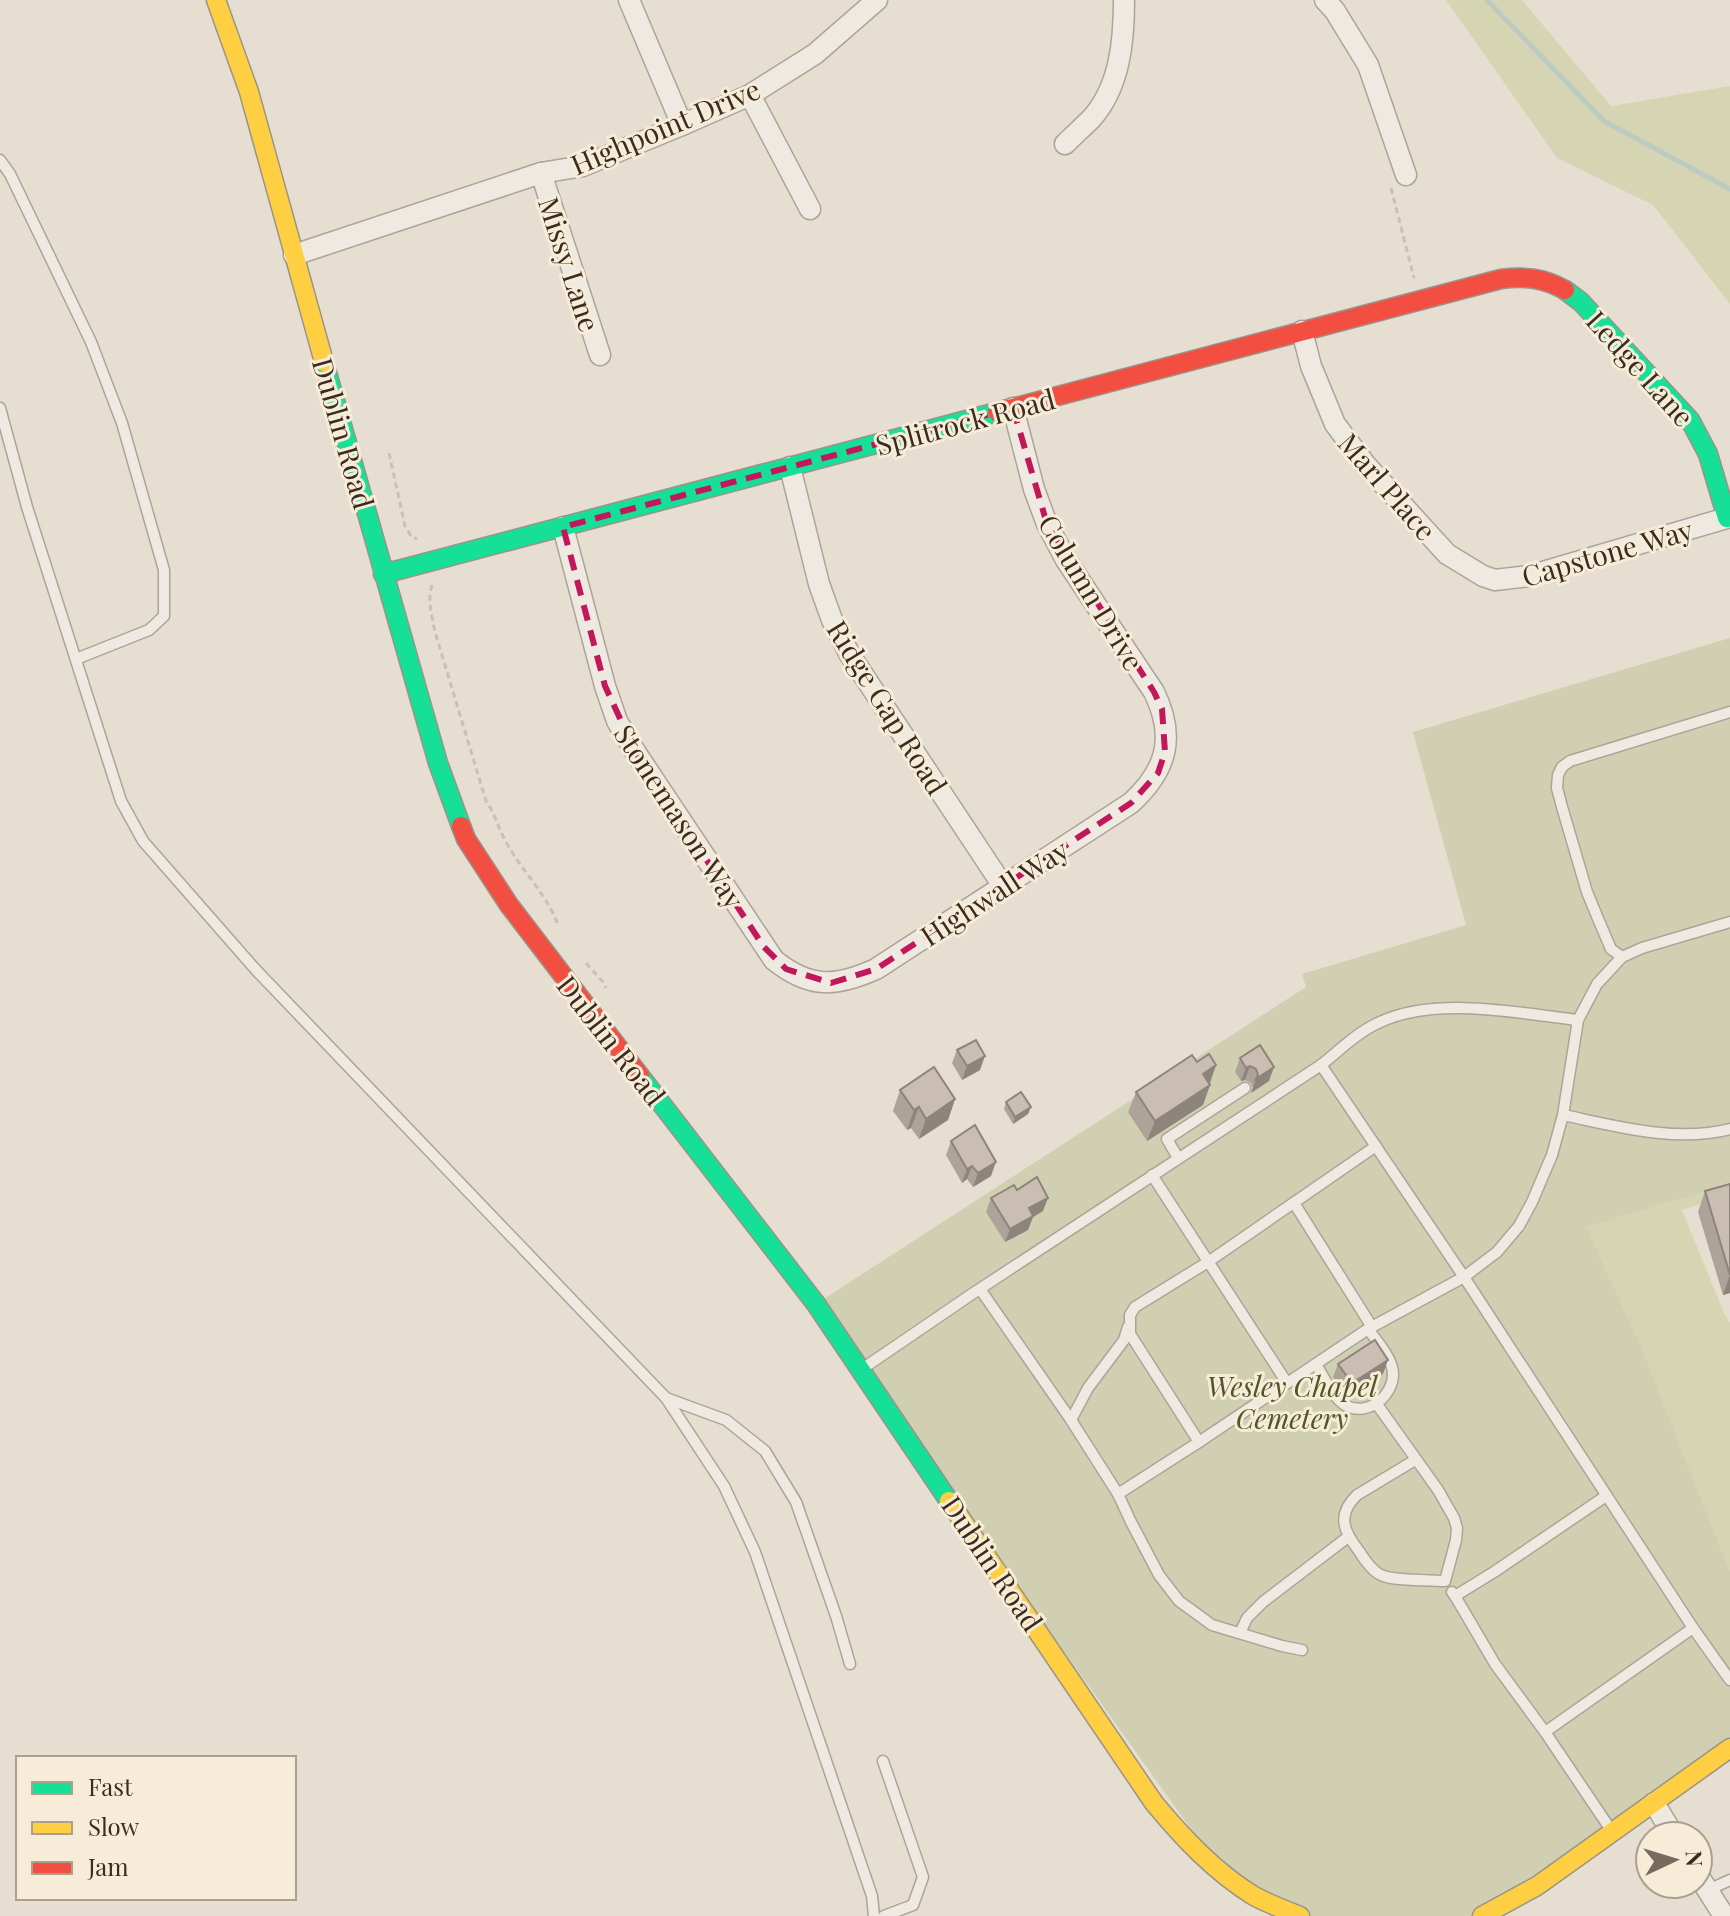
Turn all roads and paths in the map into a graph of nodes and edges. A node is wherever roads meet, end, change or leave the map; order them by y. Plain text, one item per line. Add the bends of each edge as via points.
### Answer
1 (216, 0) edge
2 (629, 0) edge
3 (877, 0) edge
4 (1124, 0) edge
5 (1330, 5) edge
6 (750, 95) junction
7 (682, 125) junction
8 (1065, 144) dead end
9 (0, 160) edge
10 (541, 173) junction
11 (1406, 175) joint
12 (810, 209) dead end
13 (294, 255) junction
14 (1548, 280) joint
15 (1415, 283) dead end
16 (1302, 331) junction
17 (600, 355) dead end
18 (0, 408) edge
19 (1013, 408) junction
20 (389, 453) dead end
21 (790, 467) junction
22 (1729, 517) edge
23 (563, 527) junction
24 (425, 537) dead end
25 (383, 574) junction
26 (1483, 576) joint
27 (436, 581) dead end
28 (76, 659) junction
29 (1730, 712) edge
30 (1158, 773) joint
31 (1003, 886) junction
32 (1730, 922) edge
33 (559, 929) dead end
34 (1622, 957) junction
35 (586, 962) dead end
36 (815, 981) joint
37 (607, 991) dead end
38 (1578, 1020) junction
39 (1321, 1065) junction
40 (1245, 1088) dead end
41 (1232, 1097) junction
42 (1244, 1115) junction
43 (1563, 1115) junction
44 (1730, 1129) edge
45 (1376, 1146) junction
46 (1178, 1158) junction
47 (1152, 1175) junction
48 (1294, 1203) junction
49 (1208, 1262) junction
50 (1464, 1277) junction
51 (980, 1289) junction
52 (1129, 1325) junction
53 (1370, 1328) junction
54 (1316, 1364) junction
55 (861, 1370) junction
56 (1287, 1383) junction
57 (666, 1398) junction
58 (1376, 1403) junction
59 (1071, 1420) junction
60 (1199, 1442) junction
61 (1415, 1460) junction
62 (1118, 1494) junction
63 (1606, 1496) junction
64 (1348, 1537) junction
65 (1445, 1581) junction
66 (1455, 1596) junction
67 (1693, 1628) junction
68 (1240, 1633) junction
69 (1302, 1650) dead end
70 (850, 1664) dead end
71 (1730, 1680) edge
72 (1545, 1732) junction
73 (1730, 1748) edge
74 (883, 1761) dead end
75 (1654, 1803) junction
76 (1664, 1820) edge
77 (1613, 1832) junction
78 (874, 1916) edge
79 (884, 1916) edge
80 (1300, 1916) edge
81 (1482, 1916) edge

1 - 13 main road, Dublin Road via 249,92
2 - 7 street
3 - 6 street, Highpoint Drive via 815,54
4 - 8 street via 1118,66 1108,93 1094,116
5 - 11 street via 1368,65
6 - 7 street, Highpoint Drive
6 - 12 street
7 - 10 street, Highpoint Drive via 583,166
9 - 28 lane via 91,342 122,423 164,570 164,616 149,630
10 - 13 street, Highpoint Drive
10 - 17 street, Missy Lane
11 - 15 path via 1391,181 1392,194
13 - 25 main road, Dublin Road
14 - 16 main road, Splitrock Road via 1501,279
14 - 22 main road, Ledge Lane via 1581,302 1695,427
16 - 19 main road, Splitrock Road
16 - 26 street, Marl Place via 1323,398 1351,447 1447,554
18 - 28 lane
19 - 21 main road, Splitrock Road
19 - 30 street, Column Drive via 1047,524 1162,709 1165,752
20 - 24 path via 405,526 411,536
21 - 23 main road, Splitrock Road
21 - 31 street, Ridge Gap Road via 832,620
22 - 26 street, Capstone Way via 1529,576
23 - 25 main road, Splitrock Road
23 - 36 street, Stonemason Way via 617,721 774,960
25 - 55 main road, Dublin Road via 438,763 466,839 509,905
27 - 33 path via 430,591 435,632 486,801
28 - 57 lane via 121,801 143,841 256,970
29 - 34 lane via 1570,761 1558,775 1557,788 1587,892 1611,949
30 - 31 street, Highwall Way via 1131,803
31 - 36 street, Highwall Way via 876,969 847,981
32 - 34 lane
34 - 38 lane via 1597,984
35 - 37 path
38 - 39 lane via 1472,1009 1399,1015 1359,1034
38 - 43 lane
39 - 42 lane
39 - 45 lane
40 - 41 lane
41 - 42 lane
41 - 46 lane via 1167,1139
42 - 46 lane
43 - 44 lane via 1664,1133
43 - 50 lane via 1547,1167 1519,1226 1497,1252
45 - 48 lane
45 - 50 lane
46 - 47 lane
47 - 49 lane
47 - 51 lane
48 - 49 lane
48 - 53 lane
49 - 52 lane via 1135,1307
49 - 56 lane
50 - 53 lane
50 - 63 lane
51 - 55 lane
51 - 59 lane
52 - 59 lane
52 - 60 lane
53 - 54 lane
53 - 58 lane via 1393,1368 1387,1395
54 - 56 lane
54 - 58 lane via 1343,1404 1356,1410
55 - 80 main road, Dublin Road via 1154,1803 1220,1870 1255,1896
56 - 60 lane
57 - 70 lane via 726,1420 765,1451 796,1502
57 - 78 lane via 724,1486 755,1552 872,1896
58 - 61 lane
59 - 62 lane
60 - 62 lane
61 - 64 lane via 1350,1502 1344,1518
61 - 65 lane via 1452,1512 1457,1528
62 - 68 lane via 1159,1575 1179,1601 1212,1625
63 - 66 lane
63 - 67 lane
64 - 65 lane via 1379,1575
64 - 68 lane via 1263,1602
65 - 66 lane
66 - 72 lane via 1495,1664
67 - 71 lane
67 - 72 lane
68 - 69 lane
72 - 77 lane
73 - 75 main road
74 - 79 lane via 923,1877 913,1905
75 - 76 street
75 - 77 main road
77 - 81 main road via 1537,1886

